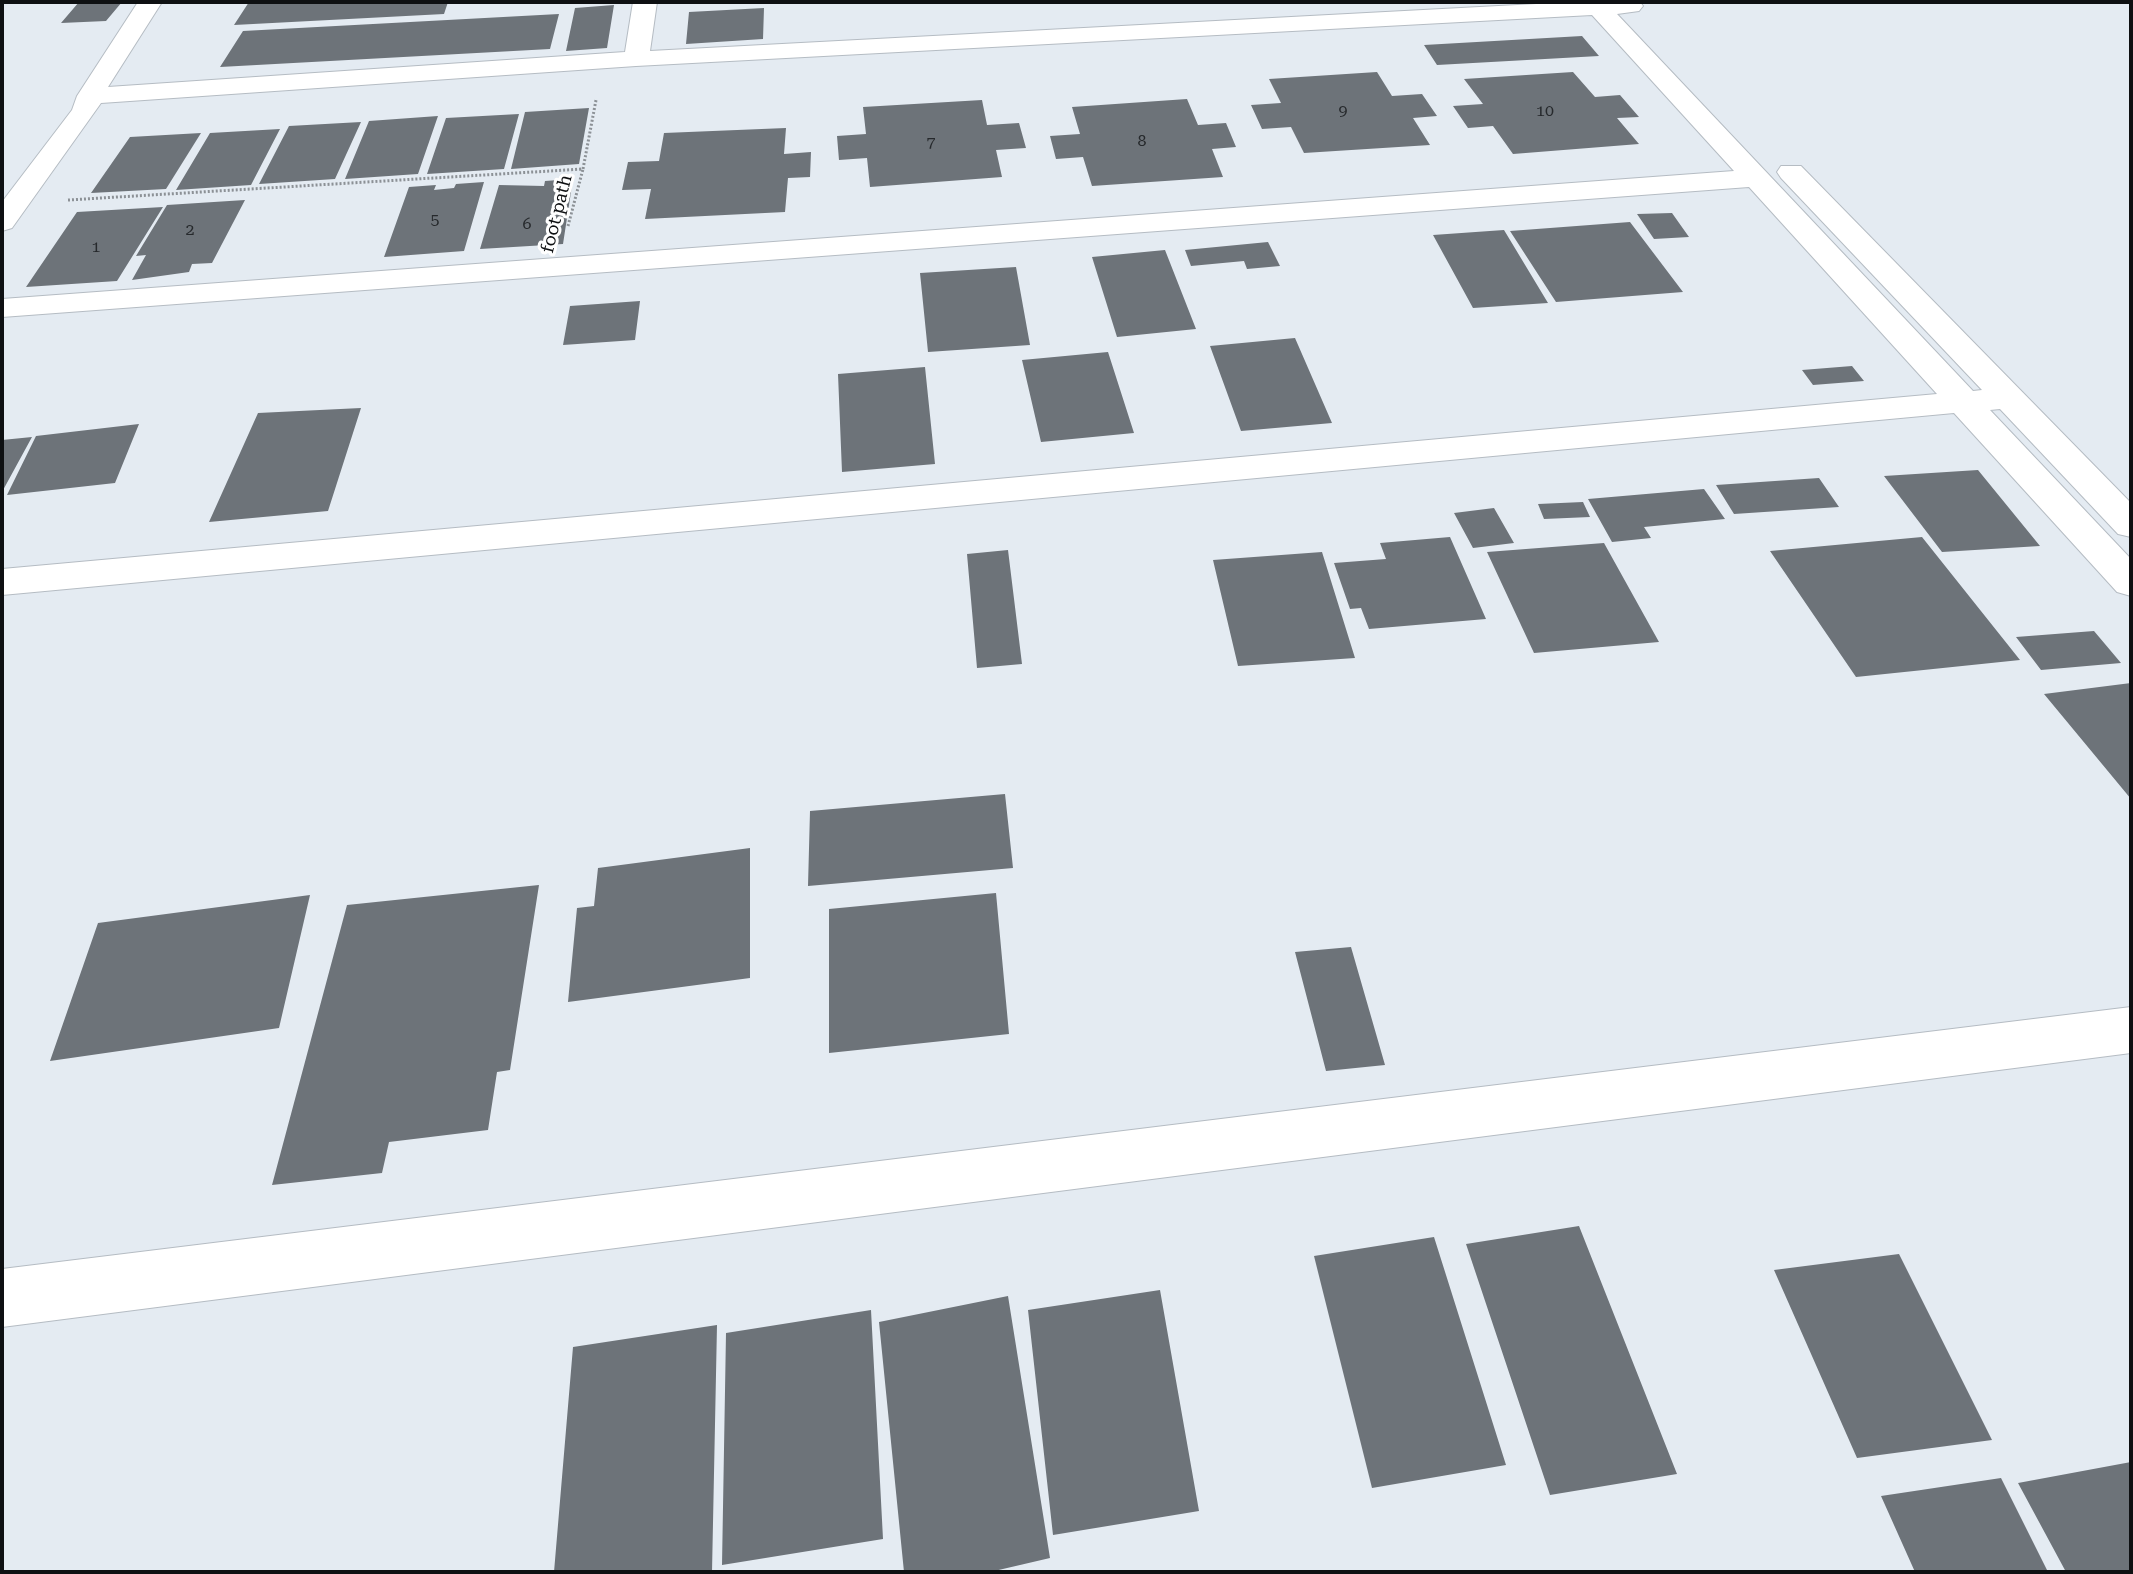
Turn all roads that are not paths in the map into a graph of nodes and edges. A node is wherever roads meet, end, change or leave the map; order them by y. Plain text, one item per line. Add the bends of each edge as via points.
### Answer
1 (150, 2) edge
2 (645, 2) edge
3 (1612, 5) edge
4 (636, 59) junction
5 (90, 96) junction
6 (1763, 157) junction
7 (9, 212) edge
8 (2, 308) edge
9 (2009, 398) junction
10 (1964, 402) junction
11 (2131, 525) edge
12 (2, 582) edge
13 (2131, 583) edge
14 (2131, 1030) edge
15 (2, 1298) edge

1 - 5 street
2 - 4 street
3 - 4 street
3 - 6 street
4 - 5 street
5 - 7 street via 85,111
6 - 8 street via 558,267
6 - 9 street
6 - 10 street
9 - 10 street
9 - 11 street
10 - 12 street
10 - 13 street
14 - 15 street

